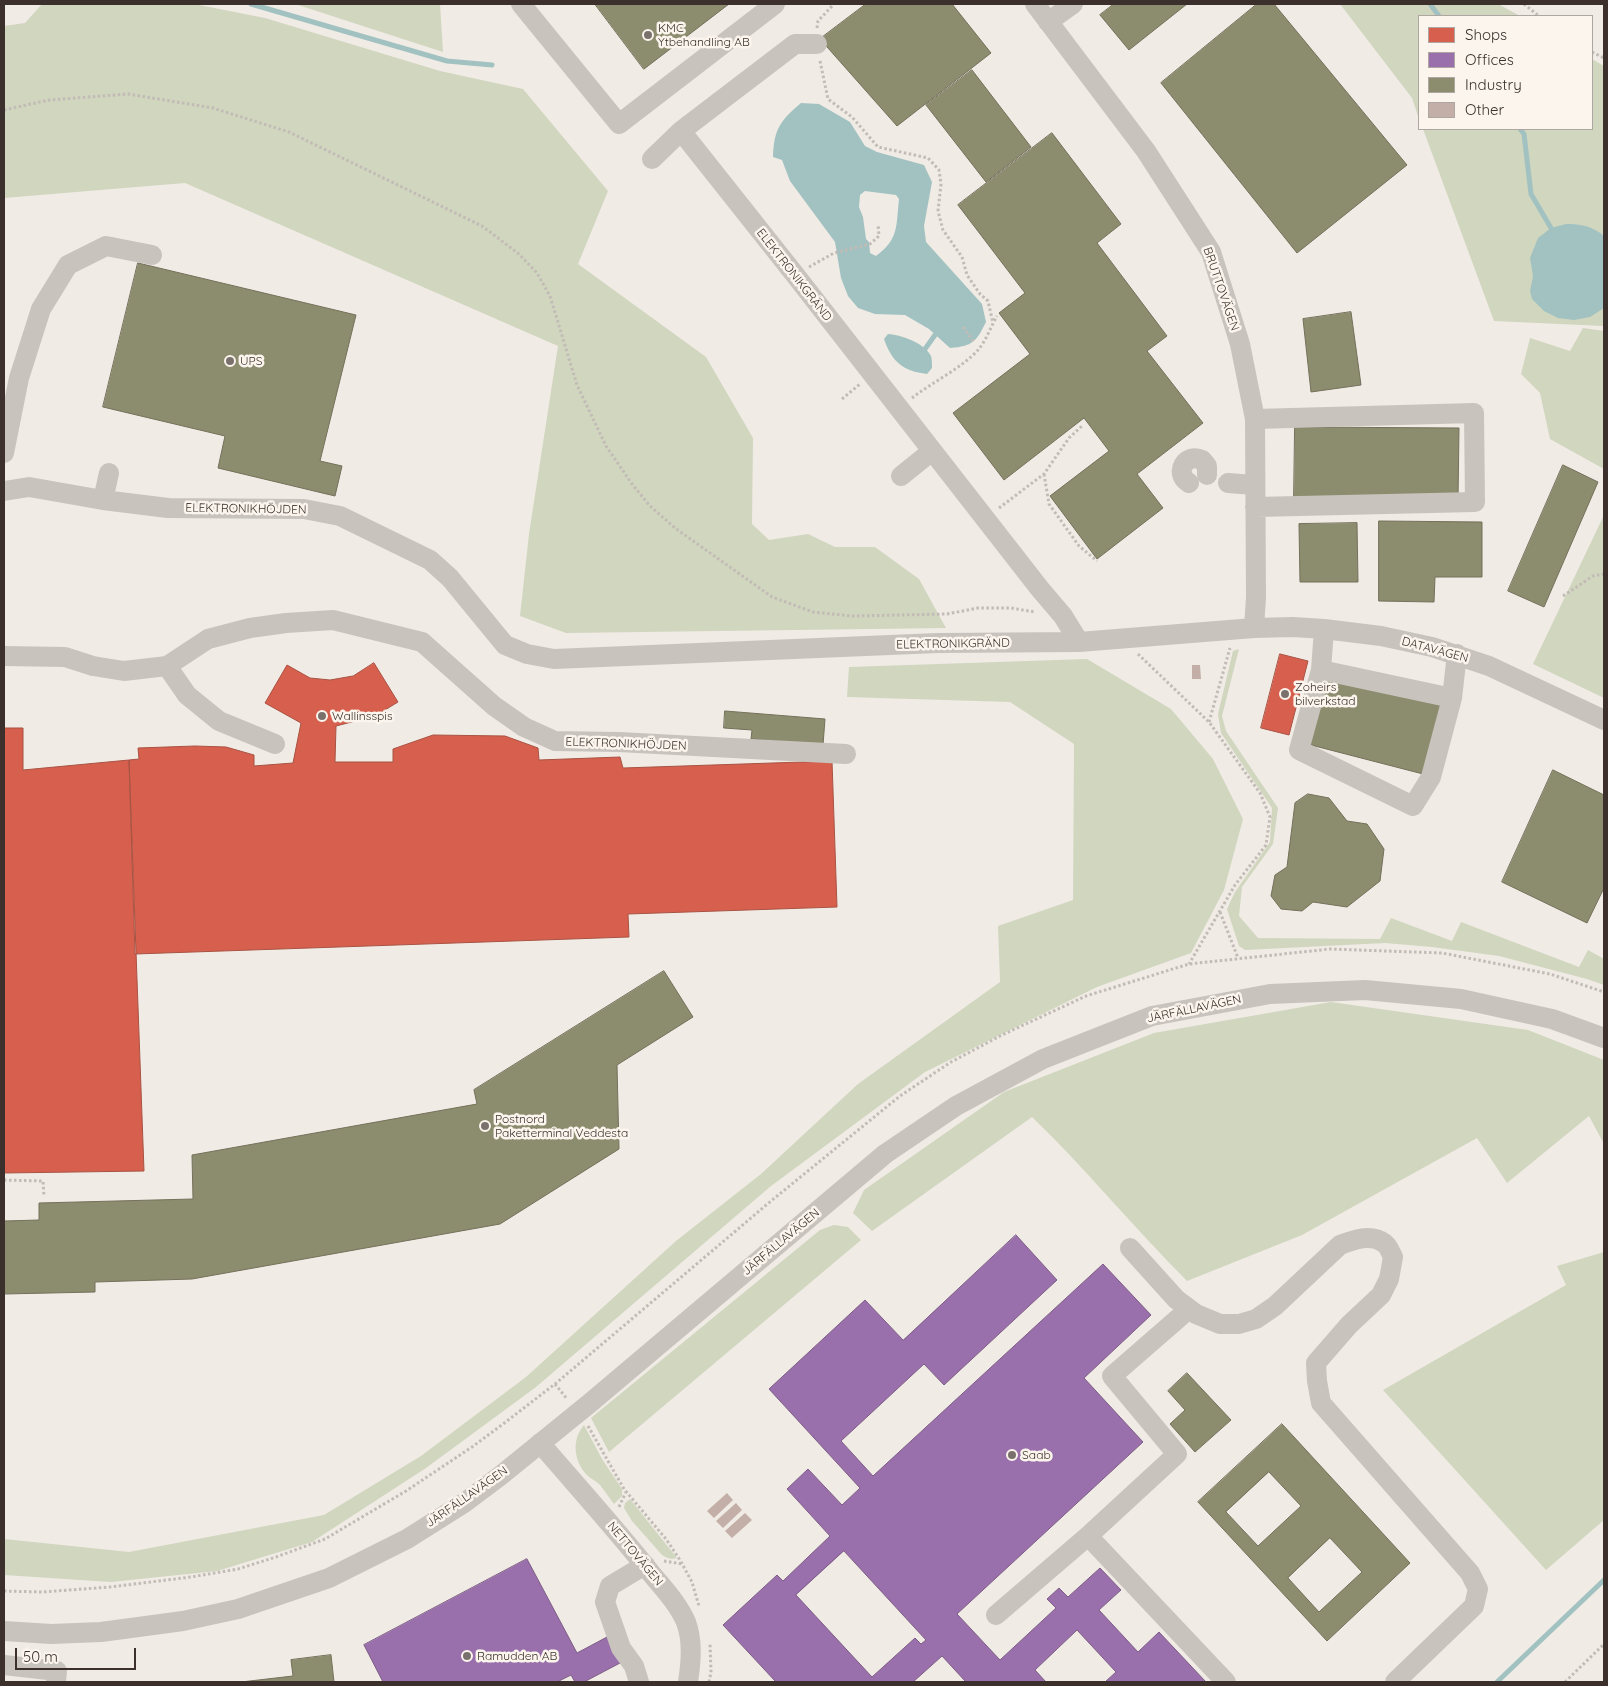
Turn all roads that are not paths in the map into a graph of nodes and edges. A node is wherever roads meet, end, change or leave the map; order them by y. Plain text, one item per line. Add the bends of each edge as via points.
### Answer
1 (521, 4) edge
2 (775, 4) edge
3 (1035, 4) edge
4 (1073, 4) edge
5 (1048, 22) junction
6 (819, 53) road end
7 (681, 131) junction
8 (652, 159) dead end
9 (152, 254) dead end
10 (1255, 419) junction
11 (932, 451) junction
12 (4, 453) edge
13 (1207, 471) dead end
14 (109, 474) dead end
15 (901, 476) dead end
16 (1189, 483) dead end
17 (1228, 483) dead end
18 (1254, 485) junction
19 (4, 492) edge
20 (103, 500) junction
21 (1255, 507) junction
22 (1245, 629) junction
23 (1324, 629) junction
24 (1079, 642) junction
25 (768, 651) joint
26 (1456, 654) junction
27 (4, 656) edge
28 (167, 666) junction
29 (1321, 670) junction
30 (1452, 698) junction
31 (1604, 720) edge
32 (275, 744) dead end
33 (846, 754) dead end
34 (1604, 1038) edge
35 (1130, 1248) dead end
36 (1189, 1309) junction
37 (540, 1444) junction
38 (1088, 1536) junction
39 (645, 1565) junction
40 (996, 1615) dead end
41 (4, 1631) edge
42 (4, 1665) edge
43 (56, 1682) edge
44 (639, 1682) edge
45 (688, 1682) edge
46 (1226, 1682) edge
47 (1394, 1682) edge

1 - 2 street via 619,124
3 - 5 street, BRUTTOVÄGEN
4 - 5 street
5 - 10 street, BRUTTOVÄGEN via 1146,151 1211,252 1240,344
6 - 7 street via 795,44
7 - 8 street
7 - 11 street, ELEKTRONIKGRÄND
9 - 12 street via 106,246 68,265 41,309 19,378
10 - 18 street, BRUTTOVÄGEN
10 - 21 street via 1474,413 1475,502
11 - 15 street
11 - 24 street, ELEKTRONIKGRÄND via 1063,616
13 - 16 street via 1202,460 1187,460 1181,472
14 - 20 street
17 - 18 street
18 - 21 street, BRUTTOVÄGEN
19 - 20 street, ELEKTRONIKHÖJDEN via 29,487
20 - 25 street, ELEKTRONIKHÖJDEN via 168,508 304,509 340,516 430,560 450,578 505,645 527,654 554,659
21 - 22 street, BRUTTOVÄGEN via 1256,597
22 - 23 street, DATAVÄGEN
22 - 24 street, ELEKTRONIKGRÄND
23 - 26 street, DATAVÄGEN via 1381,636
23 - 29 street
24 - 25 street, ELEKTRONIKGRÄND via 938,643
26 - 30 street
26 - 31 street, DATAVÄGEN
27 - 28 street, ELEKTRONIKHÖJDEN via 66,656 93,666 124,671
28 - 32 street via 187,695 219,720
28 - 33 street, ELEKTRONIKHÖJDEN via 208,639 250,628 333,620 422,642 494,706 524,727 555,741
29 - 30 street
29 - 30 street via 1299,750 1413,806 1431,777
34 - 37 street, JÄRFÄLLAVÄGEN via 1552,1019 1461,999 1365,990 1270,994 1152,1016 1043,1059 956,1106 885,1154
35 - 36 street via 1176,1300
36 - 38 street via 1112,1376 1177,1454
36 - 47 street via 1220,1324 1239,1324 1256,1319 1275,1306 1340,1245 1353,1239 1368,1237 1384,1243 1393,1257 1389,1278 1381,1295 1316,1363 1321,1403 1470,1573 1478,1589 1474,1606
37 - 39 street, NETTOVÄGEN
37 - 41 street, JÄRFÄLLAVÄGEN via 464,1503 407,1539 330,1578 293,1591 238,1609 183,1621 101,1632 50,1634
38 - 40 street
38 - 46 street
39 - 44 street via 610,1586 604,1602 621,1648 634,1666
39 - 45 street, NETTOVÄGEN via 686,1622 691,1650
42 - 43 street via 57,1671

